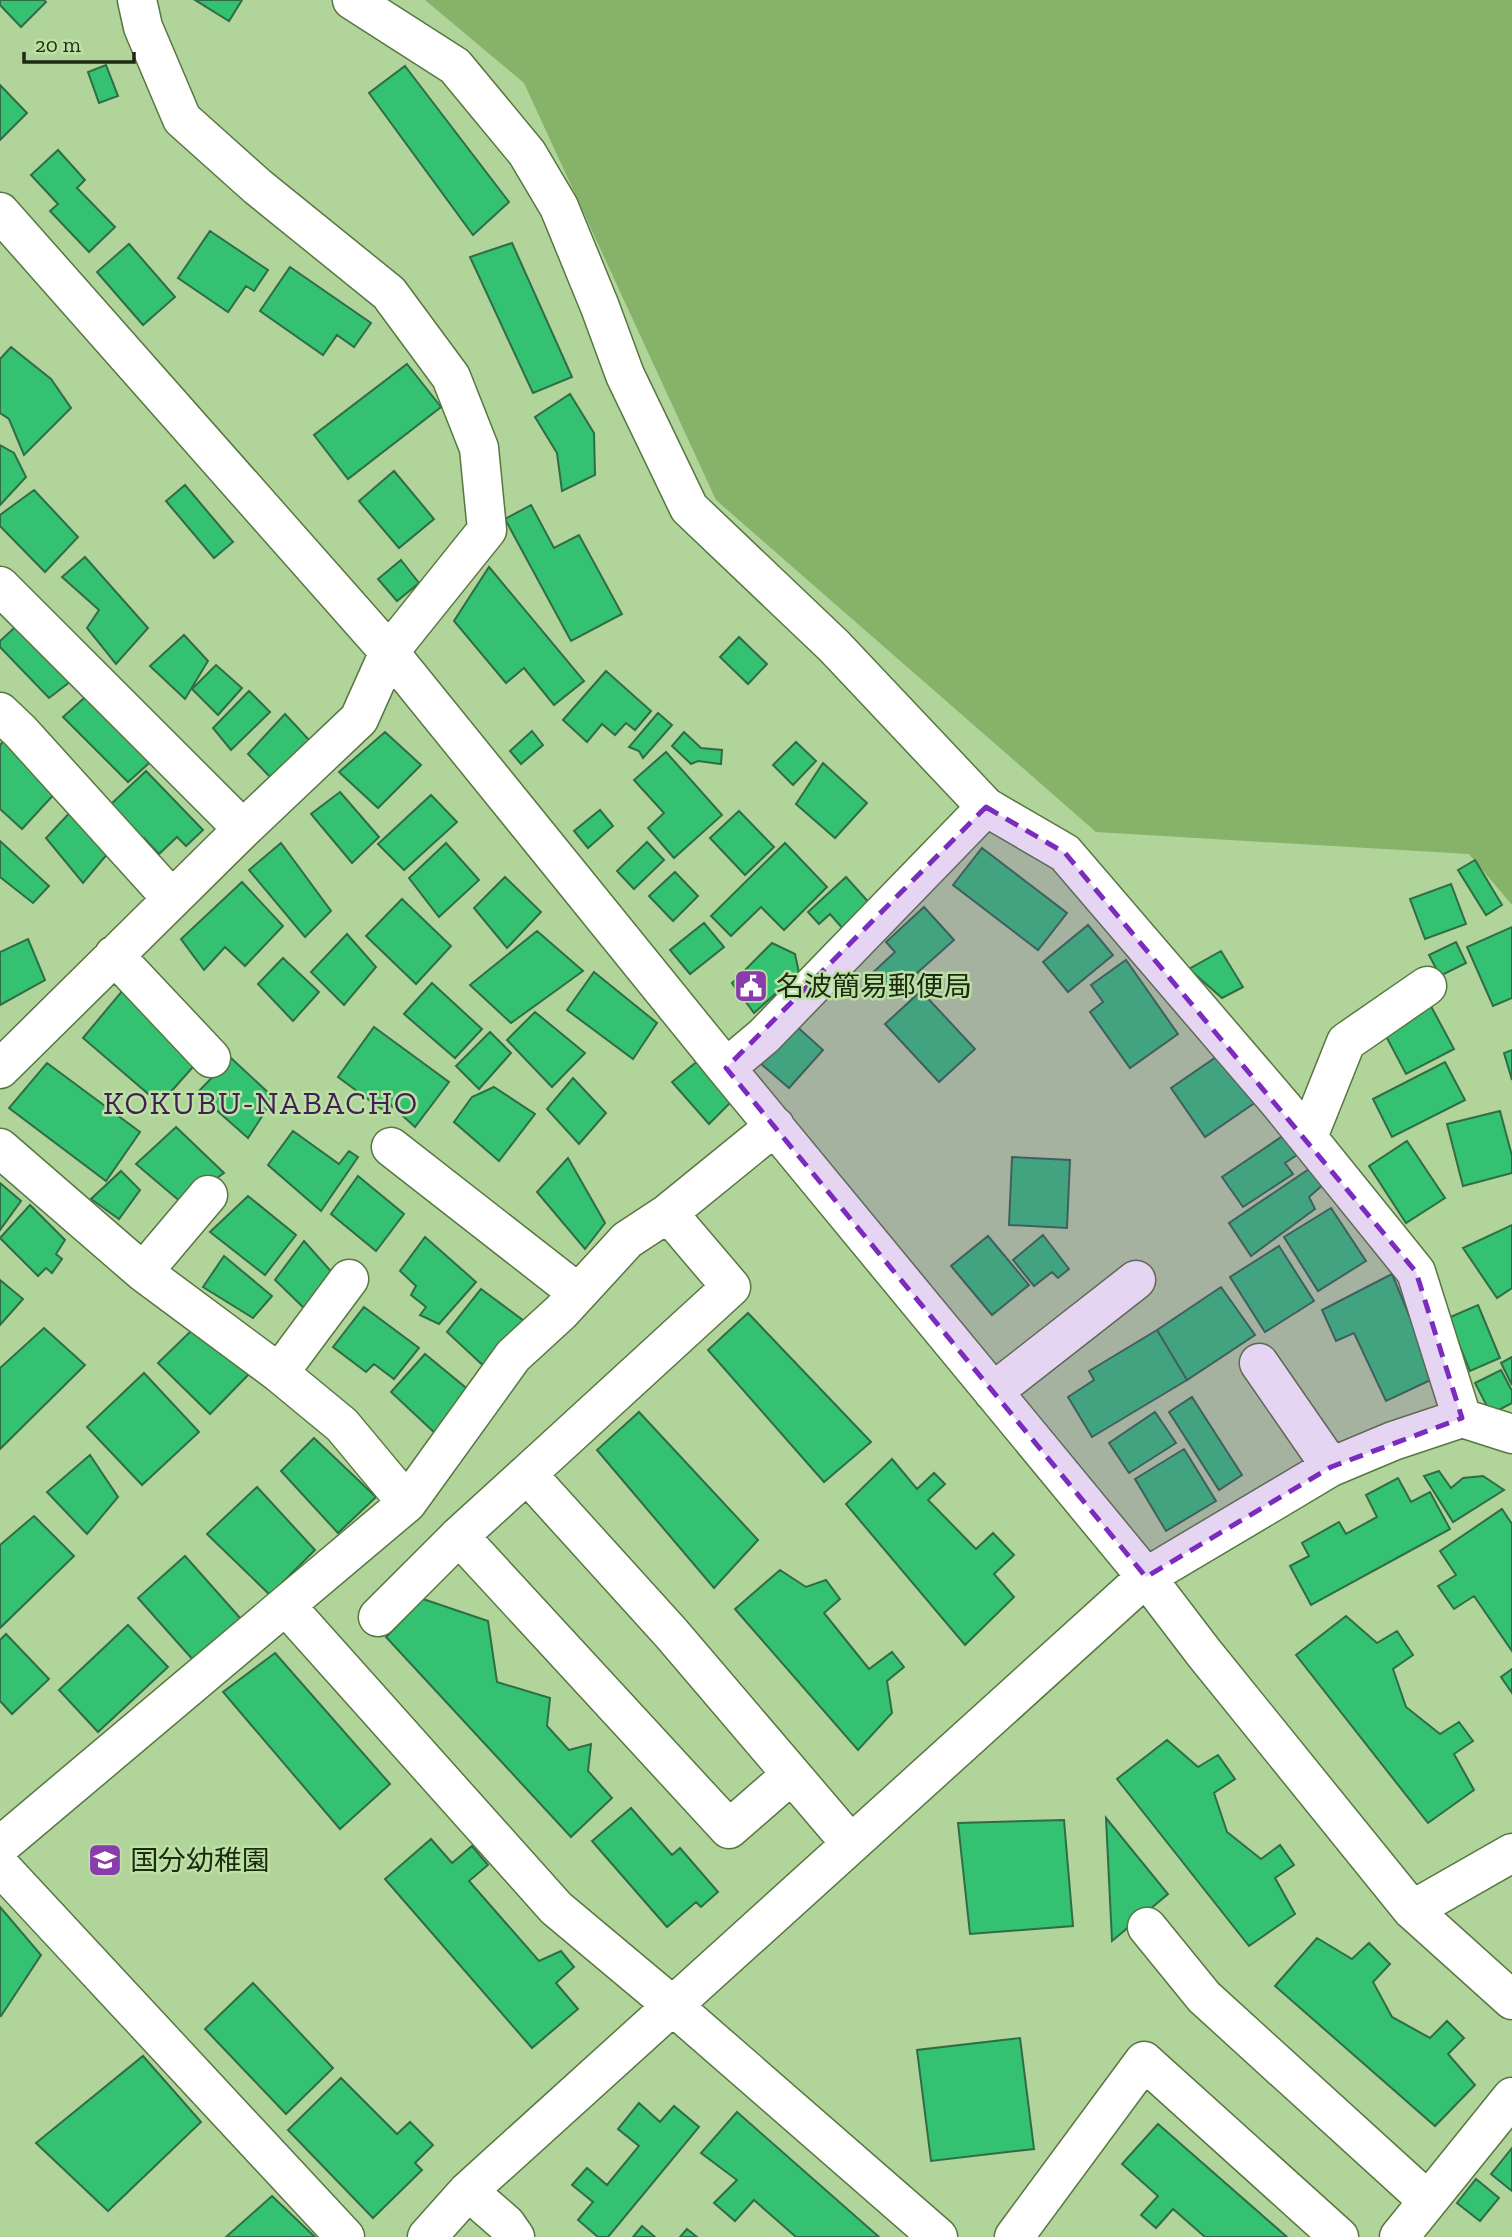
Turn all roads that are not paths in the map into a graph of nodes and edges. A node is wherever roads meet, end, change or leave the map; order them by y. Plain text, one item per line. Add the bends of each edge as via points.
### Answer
1 (137, 0) edge
2 (352, 0) edge
3 (0, 212) edge
4 (0, 586) edge
5 (389, 652) junction
6 (0, 712) edge
7 (986, 807) junction
8 (243, 829) junction
9 (172, 899) junction
10 (114, 955) junction
11 (1427, 986) dead end
12 (211, 1058) dead end
13 (726, 1068) junction
14 (0, 1069) edge
15 (775, 1126) junction
16 (1308, 1137) junction
17 (391, 1147) dead end
18 (0, 1148) edge
19 (208, 1195) dead end
20 (668, 1213) junction
21 (143, 1272) junction
22 (349, 1279) dead end
23 (1136, 1280) dead end
24 (578, 1293) junction
25 (1259, 1363) dead end
26 (279, 1373) junction
27 (993, 1392) junction
28 (1462, 1418) junction
29 (1512, 1434) edge
30 (1331, 1467) junction
31 (527, 1474) junction
32 (407, 1503) junction
33 (458, 1536) junction
34 (1146, 1577) junction
35 (286, 1606) junction
36 (378, 1617) dead end
37 (791, 1775) junction
38 (6, 1830) edge
39 (851, 1844) junction
40 (1512, 1853) edge
41 (0, 1866) edge
42 (1412, 1910) junction
43 (1147, 1927) dead end
44 (1512, 2000) edge
45 (673, 2006) junction
46 (1512, 2097) edge
47 (468, 2191) junction
48 (1428, 2201) junction
49 (345, 2237) edge
50 (427, 2237) edge
51 (515, 2237) edge
52 (939, 2237) edge
53 (1014, 2237) edge
54 (1339, 2237) edge
55 (1399, 2237) edge

1 - 5 street via 182,119 389,293 450,377 480,448 487,530
2 - 7 street via 455,66 527,153 559,207 625,375 689,508 834,646
3 - 5 street
4 - 8 street
5 - 8 street via 359,719
5 - 13 street
6 - 9 street
7 - 13 street via 764,1036
7 - 16 street via 1065,853
8 - 9 street
9 - 10 street
10 - 12 street
10 - 14 street
11 - 16 street via 1346,1042
13 - 15 street
15 - 20 street
15 - 27 street
16 - 28 street via 1416,1272
17 - 24 street
18 - 21 street
19 - 21 street
20 - 24 street via 627,1240
20 - 31 street via 731,1287
21 - 26 street
22 - 26 street
23 - 27 street
24 - 32 street via 513,1356
25 - 30 street
26 - 32 street via 342,1425
27 - 34 street
28 - 29 street
28 - 30 street
30 - 34 street
31 - 33 street
31 - 37 street
32 - 35 street
33 - 36 street
33 - 37 street via 729,1829
34 - 39 street
34 - 42 street
35 - 38 street
35 - 45 street via 556,1908
37 - 39 street
39 - 45 street
40 - 42 street
41 - 49 street
42 - 44 street
43 - 48 street via 1204,1997
45 - 47 street
45 - 52 street
46 - 48 street
47 - 50 street
47 - 51 street
48 - 55 street
53 - 54 street via 1144,2061

